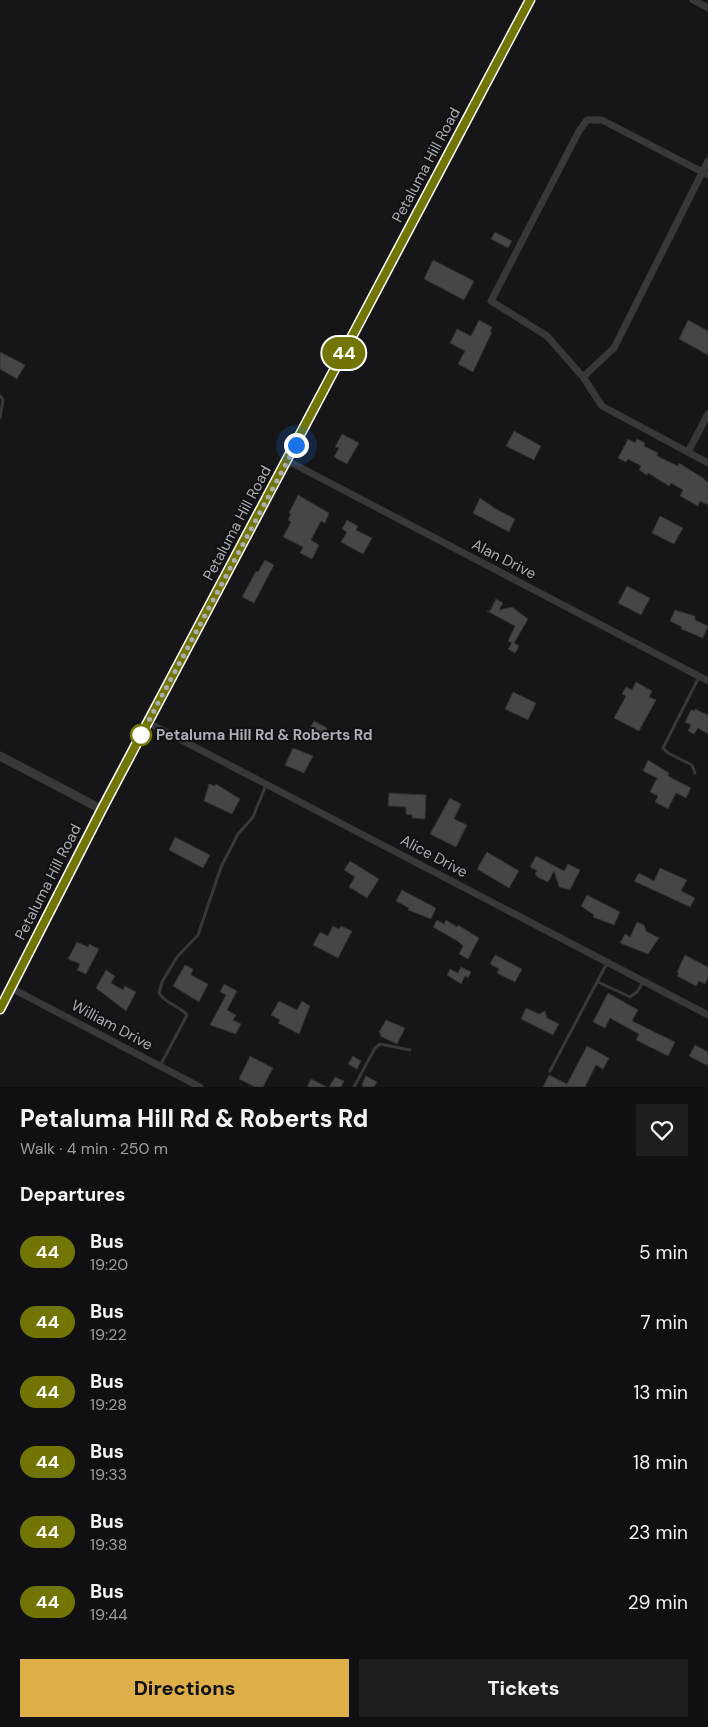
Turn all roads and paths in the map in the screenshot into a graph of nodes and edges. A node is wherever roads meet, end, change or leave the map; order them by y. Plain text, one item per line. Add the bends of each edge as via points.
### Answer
1 (530, 0) edge
2 (692, 0) edge
3 (708, 8) edge
4 (708, 161) edge
5 (705, 174) edge
6 (583, 378) junction
7 (0, 396) edge
8 (708, 414) edge
9 (0, 418) edge
10 (688, 452) junction
11 (288, 461) junction
12 (708, 463) edge
13 (699, 676) junction
14 (708, 681) edge
15 (147, 722) junction
16 (0, 756) edge
17 (694, 773) dead end
18 (267, 785) junction
19 (102, 809) junction
20 (608, 963) junction
21 (644, 981) junction
22 (598, 982) junction
23 (11, 988) junction
24 (0, 1009) edge
25 (708, 1015) edge
26 (410, 1050) dead end
27 (160, 1066) junction
28 (550, 1071) dead end
29 (200, 1087) edge
30 (354, 1087) edge

1 - 11 main road, Petaluma Hill Road
2 - 3 street
4 - 5 street
5 - 6 street via 614,348
5 - 6 street via 602,120 587,120 579,131 490,301 547,336
6 - 10 street via 602,406
7 - 9 lane via 3,400
8 - 10 street
10 - 12 street
11 - 13 street, Alan Drive
11 - 15 main road, Petaluma Hill Road
13 - 14 street, Alan Drive
13 - 17 lane via 663,748 692,765
15 - 18 street, Alice Drive
15 - 19 main road, Petaluma Hill Road
16 - 19 street
18 - 20 street, Alice Drive
18 - 27 lane via 253,817 238,834 221,867 198,935 177,958 162,982 159,993 162,999 187,1015
19 - 23 main road, Petaluma Hill Road
20 - 21 street, Alice Drive
20 - 22 lane
21 - 22 lane via 638,992 630,997
21 - 25 street, Alice Drive
22 - 28 lane
23 - 24 main road, Petaluma Hill Road
23 - 27 street, William Drive
26 - 30 lane via 380,1044
27 - 29 street, William Drive

